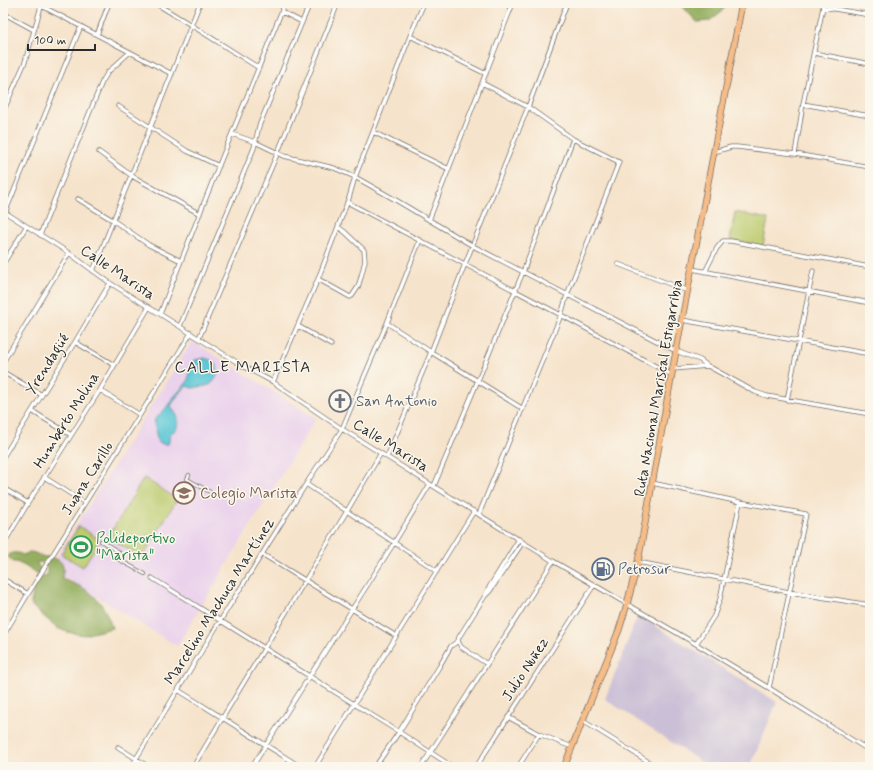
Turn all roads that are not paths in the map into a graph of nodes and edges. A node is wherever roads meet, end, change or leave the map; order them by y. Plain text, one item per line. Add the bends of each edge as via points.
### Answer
1 (36, 3) edge
2 (110, 3) edge
3 (155, 3) edge
4 (200, 3) edge
5 (285, 3) edge
6 (310, 3) edge
7 (338, 3) edge
8 (424, 3) edge
9 (514, 3) edge
10 (568, 3) edge
11 (742, 3) edge
12 (821, 3) edge
13 (42, 4) edge
14 (823, 7) junction
15 (282, 12) junction
16 (3, 13) edge
17 (870, 15) edge
18 (302, 22) junction
19 (191, 25) junction
20 (81, 26) junction
21 (34, 30) junction
22 (97, 35) junction
23 (410, 36) junction
24 (130, 52) junction
25 (814, 53) junction
26 (870, 64) edge
27 (259, 68) junction
28 (172, 74) junction
29 (486, 74) junction
30 (482, 84) junction
31 (804, 104) junction
32 (118, 106) dead end
33 (528, 107) junction
34 (3, 112) edge
35 (870, 116) edge
36 (151, 127) junction
37 (373, 132) junction
38 (232, 134) junction
39 (573, 139) junction
40 (255, 142) junction
41 (99, 152) dead end
42 (278, 152) junction
43 (714, 152) junction
44 (795, 154) junction
45 (219, 166) junction
46 (870, 167) edge
47 (449, 169) junction
48 (132, 176) junction
49 (355, 177) junction
50 (78, 199) dead end
51 (347, 202) junction
52 (4, 212) edge
53 (200, 214) junction
54 (114, 220) junction
55 (428, 220) junction
56 (26, 227) junction
57 (338, 227) junction
58 (40, 235) junction
59 (420, 240) junction
60 (473, 246) junction
61 (69, 253) junction
62 (181, 261) junction
63 (3, 264) edge
64 (465, 264) junction
65 (618, 264) dead end
66 (870, 267) edge
67 (692, 269) junction
68 (93, 271) junction
69 (813, 271) dead end
70 (523, 272) junction
71 (705, 272) junction
72 (318, 279) junction
73 (110, 283) junction
74 (515, 291) junction
75 (688, 291) junction
76 (809, 291) junction
77 (567, 295) junction
78 (870, 303) edge
79 (149, 307) junction
80 (160, 314) junction
81 (561, 315) junction
82 (682, 320) junction
83 (387, 322) junction
84 (180, 326) junction
85 (298, 326) junction
86 (191, 333) junction
87 (199, 338) junction
88 (798, 341) junction
89 (75, 342) junction
90 (331, 345) dead end
91 (676, 351) junction
92 (431, 352) junction
93 (870, 354) edge
94 (3, 362) edge
95 (114, 365) junction
96 (708, 366) junction
97 (3, 372) edge
98 (673, 372) junction
99 (273, 382) junction
100 (478, 382) junction
101 (100, 390) junction
102 (42, 395) junction
103 (787, 400) junction
104 (523, 409) junction
105 (32, 411) junction
106 (870, 414) edge
107 (140, 415) junction
108 (342, 429) junction
109 (71, 435) junction
110 (381, 453) junction
111 (387, 456) junction
112 (3, 457) edge
113 (189, 475) dead end
114 (44, 477) junction
115 (652, 483) junction
116 (306, 484) junction
117 (430, 484) junction
118 (434, 486) junction
119 (3, 488) edge
120 (210, 492) dead end
121 (740, 502) junction
122 (28, 503) junction
123 (85, 503) junction
124 (347, 511) junction
125 (474, 511) junction
126 (479, 514) junction
127 (101, 541) dead end
128 (521, 541) junction
129 (394, 543) junction
130 (3, 545) edge
131 (262, 554) junction
132 (553, 561) junction
133 (638, 562) junction
134 (437, 572) junction
135 (145, 574) dead end
136 (152, 578) dead end
137 (3, 579) edge
138 (305, 580) junction
139 (724, 580) junction
140 (594, 585) junction
141 (789, 592) junction
142 (28, 594) junction
143 (627, 604) junction
144 (870, 605) edge
145 (352, 609) junction
146 (220, 621) junction
147 (3, 636) edge
148 (396, 636) junction
149 (458, 641) junction
150 (696, 644) junction
151 (265, 648) junction
152 (487, 664) junction
153 (310, 676) junction
154 (769, 688) junction
155 (178, 690) junction
156 (354, 704) junction
157 (508, 717) junction
158 (223, 718) junction
159 (583, 721) junction
160 (399, 732) junction
161 (539, 734) junction
162 (266, 745) junction
163 (118, 747) dead end
164 (572, 747) junction
165 (870, 751) edge
166 (431, 752) junction
167 (136, 758) junction
168 (131, 767) edge
169 (149, 767) edge
170 (193, 767) edge
171 (252, 767) edge
172 (301, 767) edge
173 (315, 767) edge
174 (375, 767) edge
175 (421, 767) edge
176 (453, 767) edge
177 (476, 767) edge
178 (518, 767) edge
179 (564, 767) edge
180 (657, 767) edge

1 - 13 street
2 - 22 street
3 - 19 street
4 - 19 street
5 - 15 street
6 - 18 street
7 - 42 street
8 - 23 street
9 - 29 street
10 - 33 street
11 - 43 main road, Ruta Nacional Mariscal Estigarribia
12 - 14 street
13 - 20 street
13 - 21 street
14 - 17 street
14 - 25 street
15 - 18 street
15 - 27 street
16 - 21 street
18 - 40 street
19 - 27 street
19 - 28 street
20 - 22 street
20 - 52 street
21 - 34 street via 25,62
22 - 24 street
23 - 29 street
23 - 37 street
24 - 28 street
24 - 58 street via 108,72 102,82
25 - 26 street
25 - 31 street
27 - 38 street
28 - 36 street
29 - 30 street
30 - 33 street
30 - 47 street
31 - 35 street
31 - 44 street
32 - 36 street
33 - 39 street
33 - 60 street
36 - 45 street via 187,151
36 - 48 street
37 - 47 street
37 - 49 street
38 - 40 street
38 - 45 street
39 - 70 street
39 - 77 street via 620,162
40 - 42 street
40 - 84 street
41 - 48 street
42 - 49 street via 334,168
42 - 87 street
43 - 44 street via 737,146
43 - 67 main road, Ruta Nacional Mariscal Estigarribia
44 - 46 street
45 - 53 street
47 - 55 street
48 - 53 street
48 - 54 street
49 - 51 street
49 - 55 street
50 - 54 street
51 - 57 street
51 - 59 street
52 - 56 street, Calle Marista
53 - 62 street
54 - 62 street via 149,245
54 - 68 street
55 - 60 street
56 - 58 street, Calle Marista
56 - 63 street
57 - 72 street
57 - 72 street via 364,250 365,261 358,287 350,297
58 - 61 street, Calle Marista
59 - 64 street
59 - 83 street, Marcelino Machuca Martínez
60 - 64 street
60 - 70 street
61 - 68 street, Calle Marista
61 - 94 street
62 - 80 street
64 - 74 street
64 - 92 street
65 - 75 street
66 - 71 street via 723,241
67 - 71 street
67 - 75 main road, Ruta Nacional Mariscal Estigarribia
68 - 73 street, Calle Marista
69 - 76 street
70 - 74 street
70 - 77 street
71 - 76 street
72 - 85 street
73 - 79 street, Calle Marista
73 - 89 street, Yrendagüé
74 - 81 street
74 - 100 street
75 - 82 main road, Ruta Nacional Mariscal Estigarribia
76 - 78 street
76 - 88 street
77 - 81 street
77 - 91 street
79 - 80 street, Calle Marista
79 - 95 street, Humberto Molina
80 - 84 street, Calle Marista
81 - 98 street
81 - 104 street
82 - 88 street
82 - 91 main road, Ruta Nacional Mariscal Estigarribia
83 - 92 street
83 - 108 street, Marcelino Machuca Martínez
84 - 86 street, Calle Marista
85 - 90 street
85 - 99 street
86 - 87 street, Calle Marista
86 - 107 street, Juana Carillo
87 - 99 street, Calle Marista
88 - 93 street
88 - 103 street
89 - 95 street
89 - 102 street, Yrendagüé
91 - 96 street via 700,360
91 - 98 main road, Ruta Nacional Mariscal Estigarribia
92 - 100 street
92 - 111 street
95 - 101 street, Humberto Molina
96 - 98 street
96 - 103 street via 755,392
97 - 102 street
98 - 115 main road, Ruta Nacional Mariscal Estigarribia
99 - 108 street, Calle Marista
100 - 104 street
100 - 118 street
101 - 107 street
101 - 109 street, Humberto Molina
102 - 105 street, Yrendagüé
103 - 106 street
104 - 126 street
105 - 109 street
105 - 112 street, Yrendagüé
107 - 123 street, Juana Carillo
108 - 110 street, Calle Marista
108 - 116 street, Marcelino Machuca Martínez
109 - 114 street, Humberto Molina
110 - 111 street, Calle Marista
110 - 124 street
111 - 117 street, Calle Marista
113 - 120 street via 187,479
114 - 122 street, Humberto Molina
114 - 123 street
115 - 121 street
115 - 133 main road, Ruta Nacional Mariscal Estigarribia
116 - 124 street
116 - 131 street, Marcelino Machuca Martínez
117 - 118 street, Calle Marista
117 - 129 street
118 - 125 street, Calle Marista
119 - 122 street
121 - 139 street
121 - 141 street via 806,514
122 - 130 street, Humberto Molina
123 - 142 street, Juana Carillo
124 - 129 street
124 - 138 street
125 - 126 street, Calle Marista
125 - 134 street
126 - 128 street, Calle Marista
127 - 135 street via 119,552 116,558
128 - 132 street, Calle Marista
128 - 149 street via 488,589
129 - 134 street
129 - 145 street
131 - 138 street
131 - 146 street, Marcelino Machuca Martínez
132 - 140 street, Calle Marista
132 - 152 street
133 - 139 street
133 - 143 main road, Ruta Nacional Mariscal Estigarribia
134 - 148 street
136 - 146 street
137 - 142 street
138 - 145 street
138 - 151 street
139 - 141 street
139 - 150 street via 714,616
140 - 143 street, Calle Marista
140 - 157 street, Julio Nuñez
141 - 144 street
141 - 154 street
142 - 147 street, Juana Carillo
143 - 150 street, Calle Marista
143 - 159 main road, Ruta Nacional Mariscal Estigarribia
145 - 148 street
145 - 153 street
146 - 151 street
146 - 155 street, Marcelino Machuca Martínez
148 - 156 street
149 - 152 street via 461,647
149 - 160 street via 448,649
150 - 154 street, Calle Marista
151 - 153 street
151 - 158 street
152 - 166 street
153 - 156 street
153 - 162 street
154 - 165 street, Calle Marista
155 - 158 street
155 - 167 street, Marcelino Machuca Martínez
156 - 160 street
156 - 173 street
157 - 161 street
157 - 177 street, Julio Nuñez
158 - 162 street
158 - 170 street
159 - 164 main road, Ruta Nacional Mariscal Estigarribia
159 - 180 street
160 - 166 street
160 - 174 street
161 - 164 street
161 - 178 street
162 - 171 street
162 - 172 street
163 - 167 street
164 - 179 main road, Ruta Nacional Mariscal Estigarribia
166 - 175 street
166 - 176 street
167 - 168 street, Marcelino Machuca Martínez
167 - 169 street

